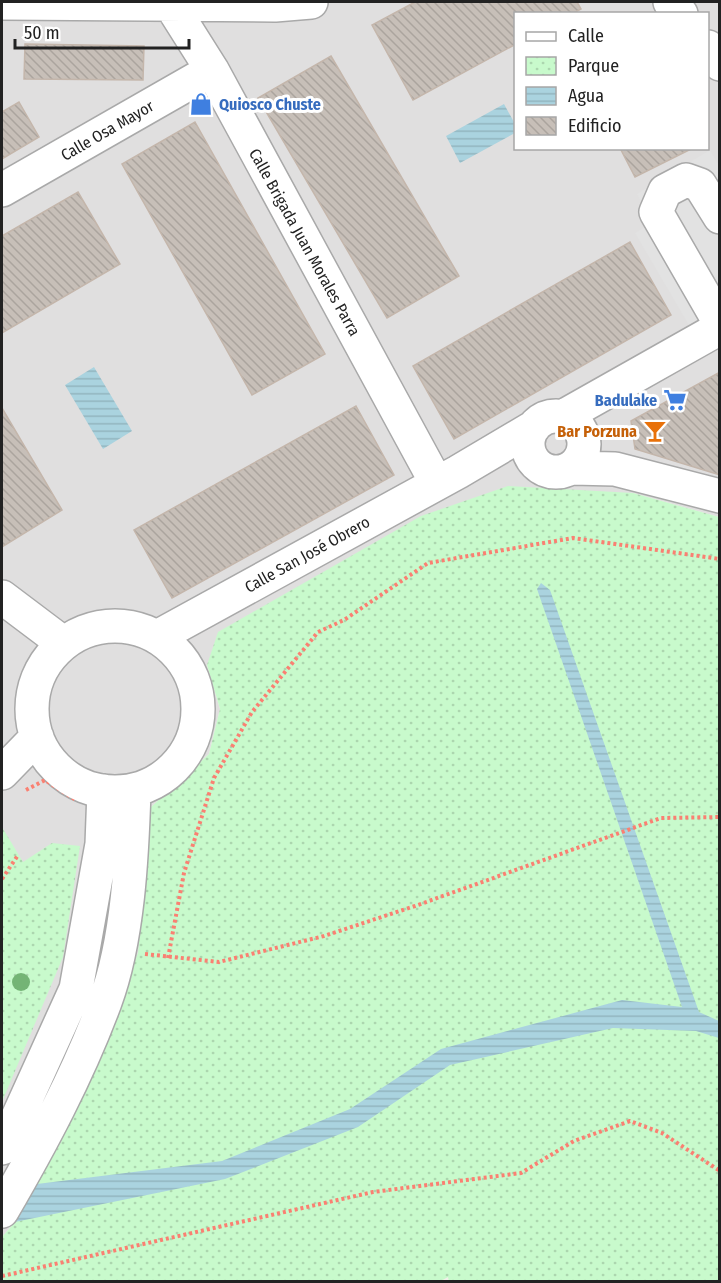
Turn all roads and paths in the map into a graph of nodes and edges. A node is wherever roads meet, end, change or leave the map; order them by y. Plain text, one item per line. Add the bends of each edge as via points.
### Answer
1 (311, 2) edge
2 (2, 3) edge
3 (169, 3) edge
4 (709, 48) edge
5 (720, 64) edge
6 (212, 70) junction
7 (2, 190) edge
8 (720, 217) edge
9 (720, 323) edge
10 (720, 328) edge
11 (564, 416) junction
12 (534, 427) junction
13 (556, 468) junction
14 (447, 477) junction
15 (720, 496) edge
16 (720, 559) edge
17 (2, 597) edge
18 (157, 637) junction
19 (63, 643) junction
20 (37, 737) junction
21 (10, 784) edge
22 (105, 794) junction
23 (720, 817) edge
24 (18, 855) dead end
25 (2, 879) edge
26 (118, 949) junction
27 (168, 958) junction
28 (2, 1148) edge
29 (720, 1171) edge
30 (2, 1211) edge
31 (2, 1276) edge

1 - 3 street
2 - 3 street
3 - 6 street, Calle Brigada Juan Morales Parra
4 - 5 street
6 - 7 street, Calle Osa Mayor
6 - 14 street, Calle Brigada Juan Morales Parra
8 - 9 street via 700,185 686,180 665,191 656,212
10 - 11 street
11 - 12 street via 542,419
11 - 13 street via 584,433 585,446 581,459
12 - 13 street via 528,437 532,460
12 - 14 street, Calle San José Obrero
13 - 14 street, Calle San José Obrero
13 - 15 street, Calle San José Obrero via 615,469
14 - 18 street, Calle San José Obrero
16 - 27 path via 573,538 428,563 344,620 318,632 252,711 214,778 184,873
17 - 19 street
18 - 19 street via 121,625 96,627
18 - 22 street via 172,647 190,670 199,700 196,730 184,756 169,773
19 - 20 street via 44,665 33,692
20 - 21 street
20 - 22 street via 40,748 58,771
21 - 22 path via 45,780
22 - 26 street via 133,842
22 - 28 street via 102,844 76,989
23 - 27 path via 650,821 324,936 219,962
24 - 25 path
26 - 27 path
26 - 30 street via 105,1001 45,1139
29 - 31 path via 662,1133 630,1121 574,1141 521,1173 373,1192

